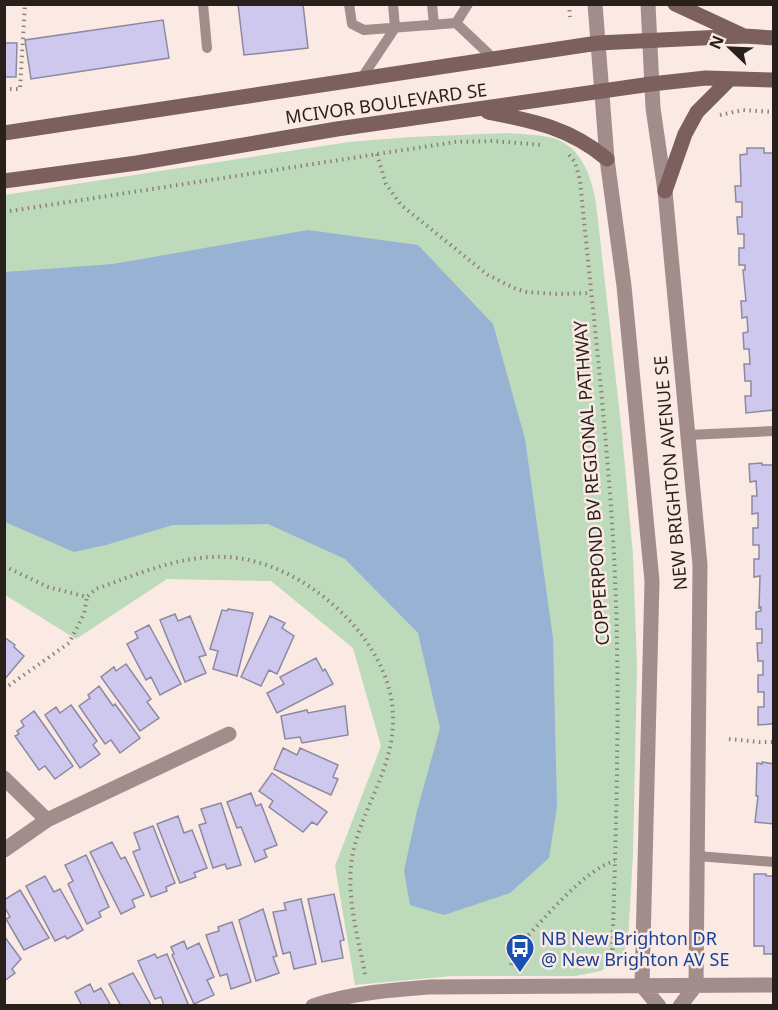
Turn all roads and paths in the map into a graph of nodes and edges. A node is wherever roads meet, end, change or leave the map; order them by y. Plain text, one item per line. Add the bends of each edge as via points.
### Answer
1 (25, 4) edge
2 (203, 4) edge
3 (349, 4) edge
4 (393, 4) edge
5 (432, 4) edge
6 (468, 4) edge
7 (569, 4) edge
8 (595, 4) edge
9 (648, 4) edge
10 (675, 4) edge
11 (570, 17) dead end
12 (456, 23) junction
13 (434, 25) junction
14 (395, 28) junction
15 (744, 36) junction
16 (774, 38) edge
17 (649, 41) junction
18 (598, 43) junction
19 (207, 48) dead end
20 (494, 58) junction
21 (361, 79) junction
22 (730, 79) junction
23 (774, 80) edge
24 (651, 84) junction
25 (4, 89) edge
26 (602, 92) junction
27 (474, 110) junction
28 (774, 112) edge
29 (710, 116) dead end
30 (4, 133) edge
31 (547, 146) dead end
32 (563, 151) dead end
33 (377, 154) junction
34 (607, 159) junction
35 (4, 181) edge
36 (664, 191) junction
37 (4, 212) edge
38 (591, 293) junction
39 (774, 430) edge
40 (688, 435) junction
41 (4, 566) edge
42 (87, 597) junction
43 (4, 689) edge
44 (229, 734) dead end
45 (729, 739) dead end
46 (774, 742) edge
47 (4, 778) edge
48 (47, 820) junction
49 (4, 850) edge
50 (697, 856) junction
51 (615, 861) junction
52 (774, 862) edge
53 (612, 963) dead end
54 (511, 965) dead end
55 (365, 974) dead end
56 (696, 985) junction
57 (642, 986) junction
58 (774, 986) edge
59 (312, 1005) edge
60 (659, 1005) edge
61 (680, 1005) edge

1 - 25 path via 20,89
2 - 19 lane
3 - 14 lane via 352,24 364,30
4 - 14 lane
5 - 13 lane
6 - 12 lane
7 - 11 path
8 - 18 street, NEW BRIGHTON AVENUE SE
9 - 17 street, NEW BRIGHTON AVENUE SE
10 - 15 main road
12 - 13 lane
12 - 20 lane
13 - 14 lane
14 - 21 lane
15 - 16 main road, MCIVOR BOULEVARD SE
15 - 17 main road, MCIVOR BOULEVARD SE
17 - 18 main road, MCIVOR BOULEVARD SE
17 - 24 street, NEW BRIGHTON AVENUE SE
18 - 20 main road, MCIVOR BOULEVARD SE
18 - 26 street, NEW BRIGHTON AVENUE SE
20 - 21 main road, MCIVOR BOULEVARD SE
21 - 30 main road, MCIVOR BOULEVARD SE
22 - 23 main road, MCIVOR BOULEVARD SE
22 - 24 main road, MCIVOR BOULEVARD SE
22 - 36 main road via 697,112
24 - 26 main road, MCIVOR BOULEVARD SE
24 - 36 street, NEW BRIGHTON AVENUE SE
26 - 27 main road, MCIVOR BOULEVARD SE
26 - 34 street, NEW BRIGHTON AVENUE SE
27 - 34 main road via 535,121 590,145
27 - 35 main road, MCIVOR BOULEVARD SE
28 - 29 path via 743,110
31 - 33 path via 455,142
32 - 38 path, COPPERPOND BV REGIONAL PATHWAY via 575,162 580,180
33 - 37 path
33 - 38 path via 386,184 401,205 488,275 527,292
34 - 57 street, NEW BRIGHTON AVENUE SE via 624,286 652,581
36 - 40 street, NEW BRIGHTON AVENUE SE
38 - 51 path, COPPERPOND BV REGIONAL PATHWAY via 614,555
39 - 40 lane
40 - 50 street, NEW BRIGHTON AVENUE SE via 700,565
41 - 42 path via 48,587
42 - 43 path via 84,614 69,643
42 - 55 path via 107,585 178,561 206,556 239,558 306,586 339,610 365,639 386,678 393,718 387,763 356,842 351,866 352,904
44 - 48 street
45 - 46 path
47 - 48 street
48 - 49 street
50 - 52 lane
50 - 56 street, NEW BRIGHTON AVENUE SE
51 - 53 path, COPPERPOND BV REGIONAL PATHWAY
51 - 54 path via 587,876 522,942
56 - 57 street
56 - 58 street
56 - 61 street
57 - 59 street via 430,987
57 - 60 street

